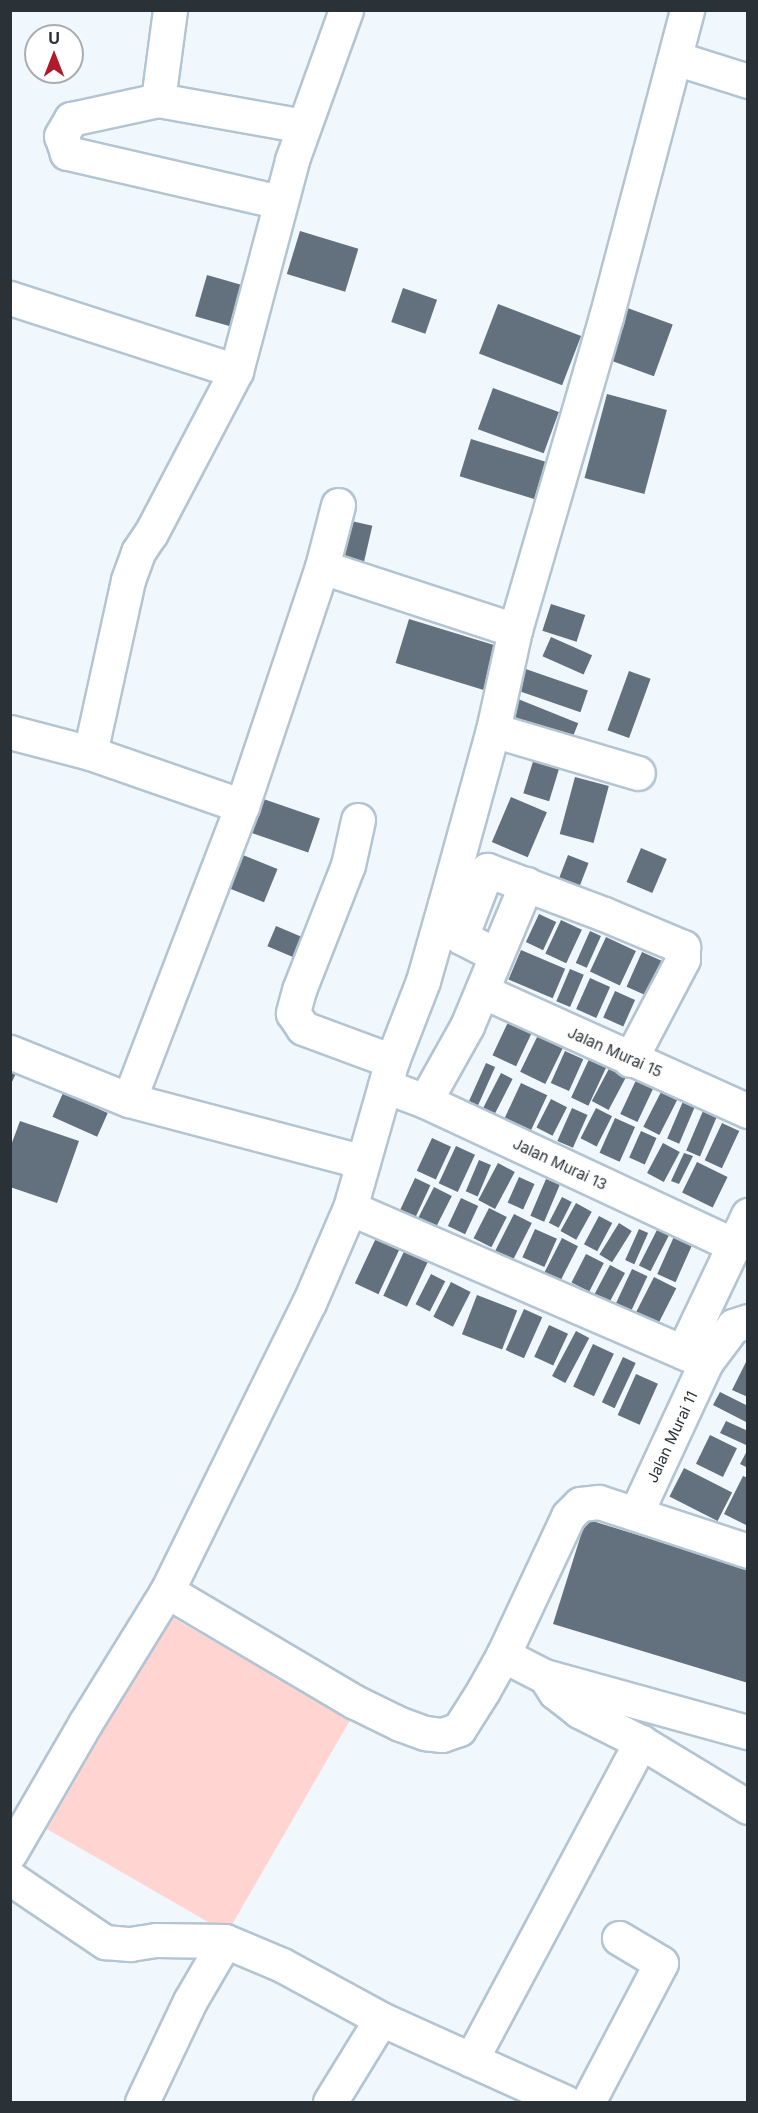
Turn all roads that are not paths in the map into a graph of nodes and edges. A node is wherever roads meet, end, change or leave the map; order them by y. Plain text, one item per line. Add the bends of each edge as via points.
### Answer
1 (170, 10) edge
2 (346, 10) edge
3 (687, 10) edge
4 (675, 58) junction
5 (747, 81) edge
6 (158, 100) junction
7 (304, 126) junction
8 (280, 202) junction
9 (10, 298) edge
10 (236, 371) junction
11 (338, 506) dead end
12 (322, 567) junction
13 (515, 630) junction
14 (493, 730) junction
15 (10, 732) edge
16 (90, 753) junction
17 (638, 773) dead end
18 (242, 806) junction
19 (358, 820) dead end
20 (526, 884) junction
21 (496, 955) junction
22 (482, 991) junction
23 (10, 1052) edge
24 (630, 1060) junction
25 (389, 1074) junction
26 (129, 1100) junction
27 (425, 1101) junction
28 (747, 1111) edge
29 (363, 1162) junction
30 (350, 1208) junction
31 (747, 1215) edge
32 (734, 1245) junction
33 (747, 1321) edge
34 (694, 1357) junction
35 (636, 1513) junction
36 (747, 1551) edge
37 (167, 1591) junction
38 (503, 1655) junction
39 (544, 1676) junction
40 (747, 1732) edge
41 (641, 1742) junction
42 (747, 1807) edge
43 (10, 1852) edge
44 (10, 1878) edge
45 (619, 1938) dead end
46 (225, 1941) junction
47 (381, 2019) junction
48 (471, 2060) junction
49 (142, 2103) edge
50 (330, 2103) edge
51 (565, 2103) edge
52 (588, 2103) edge

1 - 6 street
2 - 7 street
3 - 4 street
4 - 5 street
4 - 13 street via 606,317
6 - 7 street
6 - 8 street via 71,119 61,136 63,147 67,153 78,156
7 - 8 street
8 - 10 street
9 - 10 street
10 - 16 street via 138,552
11 - 12 street
12 - 13 street
12 - 18 street
13 - 14 street
14 - 17 street
14 - 25 street via 423,981
15 - 16 street
16 - 18 street
18 - 26 street
19 - 25 street, Jalan Murai 13 via 348,865 293,1013 303,1028
20 - 21 street
20 - 21 street via 485,871 460,937
20 - 24 street via 683,947 683,959
21 - 22 street
22 - 24 street, Jalan Murai 15
22 - 27 street
23 - 26 street
24 - 28 street, Jalan Murai 15
25 - 27 street, Jalan Murai 13
25 - 29 street
26 - 29 street
27 - 32 street, Jalan Murai 13
29 - 30 street
30 - 34 street
30 - 37 street via 309,1304
31 - 32 street
32 - 34 street
33 - 34 street via 733,1326
34 - 35 street, Jalan Murai 11
35 - 36 street
35 - 38 street via 599,1503 580,1504 568,1516
37 - 38 street via 355,1702 425,1733 442,1735 459,1729
37 - 43 street
38 - 39 street
39 - 40 street
39 - 41 street via 555,1692 579,1711
41 - 42 street
41 - 48 street
44 - 46 street via 105,1942
45 - 52 street via 661,1963
46 - 47 street via 282,1965
46 - 49 street via 190,2001
47 - 48 street
47 - 50 street
48 - 51 street

